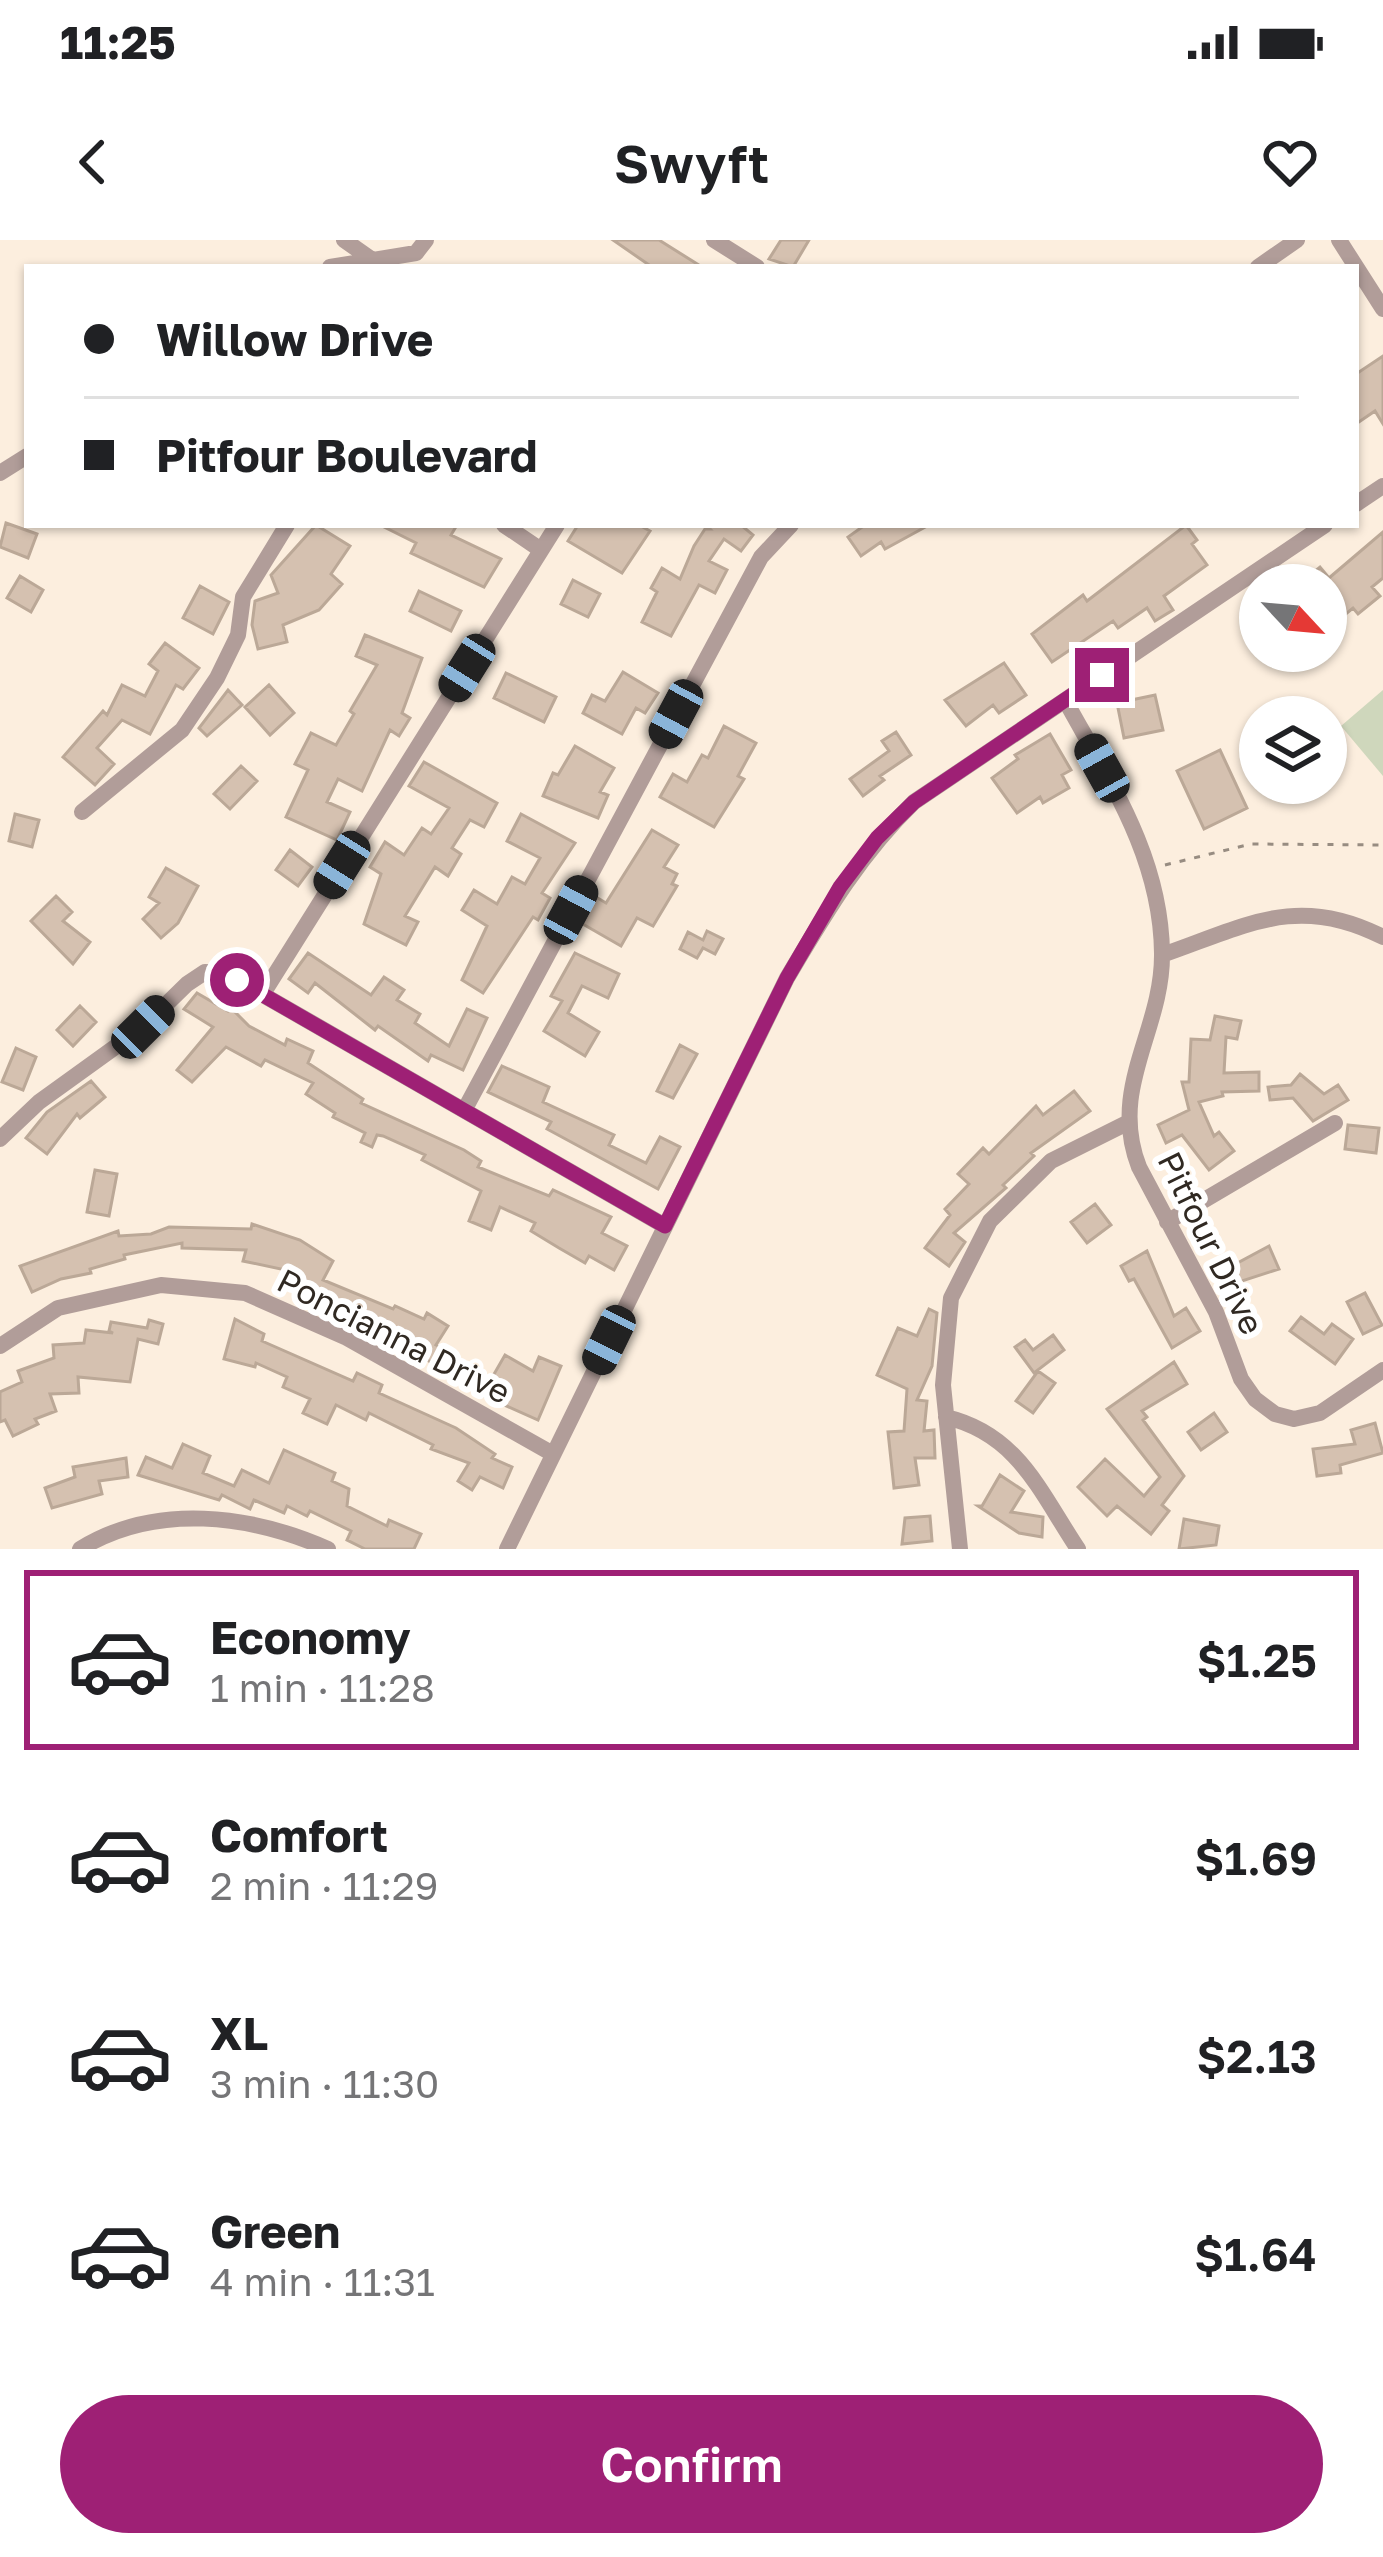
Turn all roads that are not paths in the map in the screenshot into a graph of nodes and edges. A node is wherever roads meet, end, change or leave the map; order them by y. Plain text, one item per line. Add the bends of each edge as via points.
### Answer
1 (344, 240) edge
2 (426, 240) edge
3 (714, 240) edge
4 (1298, 240) edge
5 (732, 248) junction
6 (367, 261) junction
7 (348, 264) edge
8 (722, 264) edge
9 (753, 264) edge
10 (1262, 264) edge
11 (1359, 271) edge
12 (1383, 309) edge
13 (285, 528) edge
14 (508, 528) edge
15 (555, 528) edge
16 (788, 528) edge
17 (1321, 528) edge
18 (541, 550) junction
19 (1065, 700) junction
20 (82, 812) dead end
21 (1383, 937) edge
22 (1162, 955) junction
23 (264, 992) junction
24 (466, 1107) junction
25 (1127, 1123) junction
26 (1336, 1124) dead end
27 (0, 1139) edge
28 (1167, 1222) junction
29 (665, 1226) junction
30 (0, 1346) edge
31 (1383, 1370) edge
32 (946, 1417) junction
33 (553, 1454) junction
34 (80, 1549) edge
35 (328, 1549) edge
36 (507, 1549) edge
37 (960, 1549) edge
38 (1078, 1549) edge

1 - 6 street
2 - 6 street via 416,253
3 - 5 street
4 - 10 street
5 - 8 street
5 - 9 street
6 - 7 street
11 - 12 street
13 - 20 street via 243,598 238,635 218,678 182,730
14 - 18 street
15 - 18 street
16 - 24 street via 761,556
17 - 19 street
18 - 23 street
19 - 22 street, Pitfour Drive via 1140,836
19 - 29 street via 914,802 877,838 787,978
21 - 22 street via 1354,922 1282,914
22 - 25 street, Pitfour Drive
23 - 24 street
23 - 27 street via 205,972
24 - 29 street
25 - 28 street, Pitfour Drive
25 - 32 street via 1051,1161 990,1221 951,1298
26 - 28 street
28 - 31 street, Pitfour Drive via 1241,1379 1275,1414 1320,1412
29 - 33 street
30 - 33 street, Poncianna Drive via 58,1308 161,1285 245,1293 346,1338
32 - 37 street
32 - 38 street via 1000,1439
33 - 36 street
34 - 35 street via 141,1525 200,1515 293,1533

